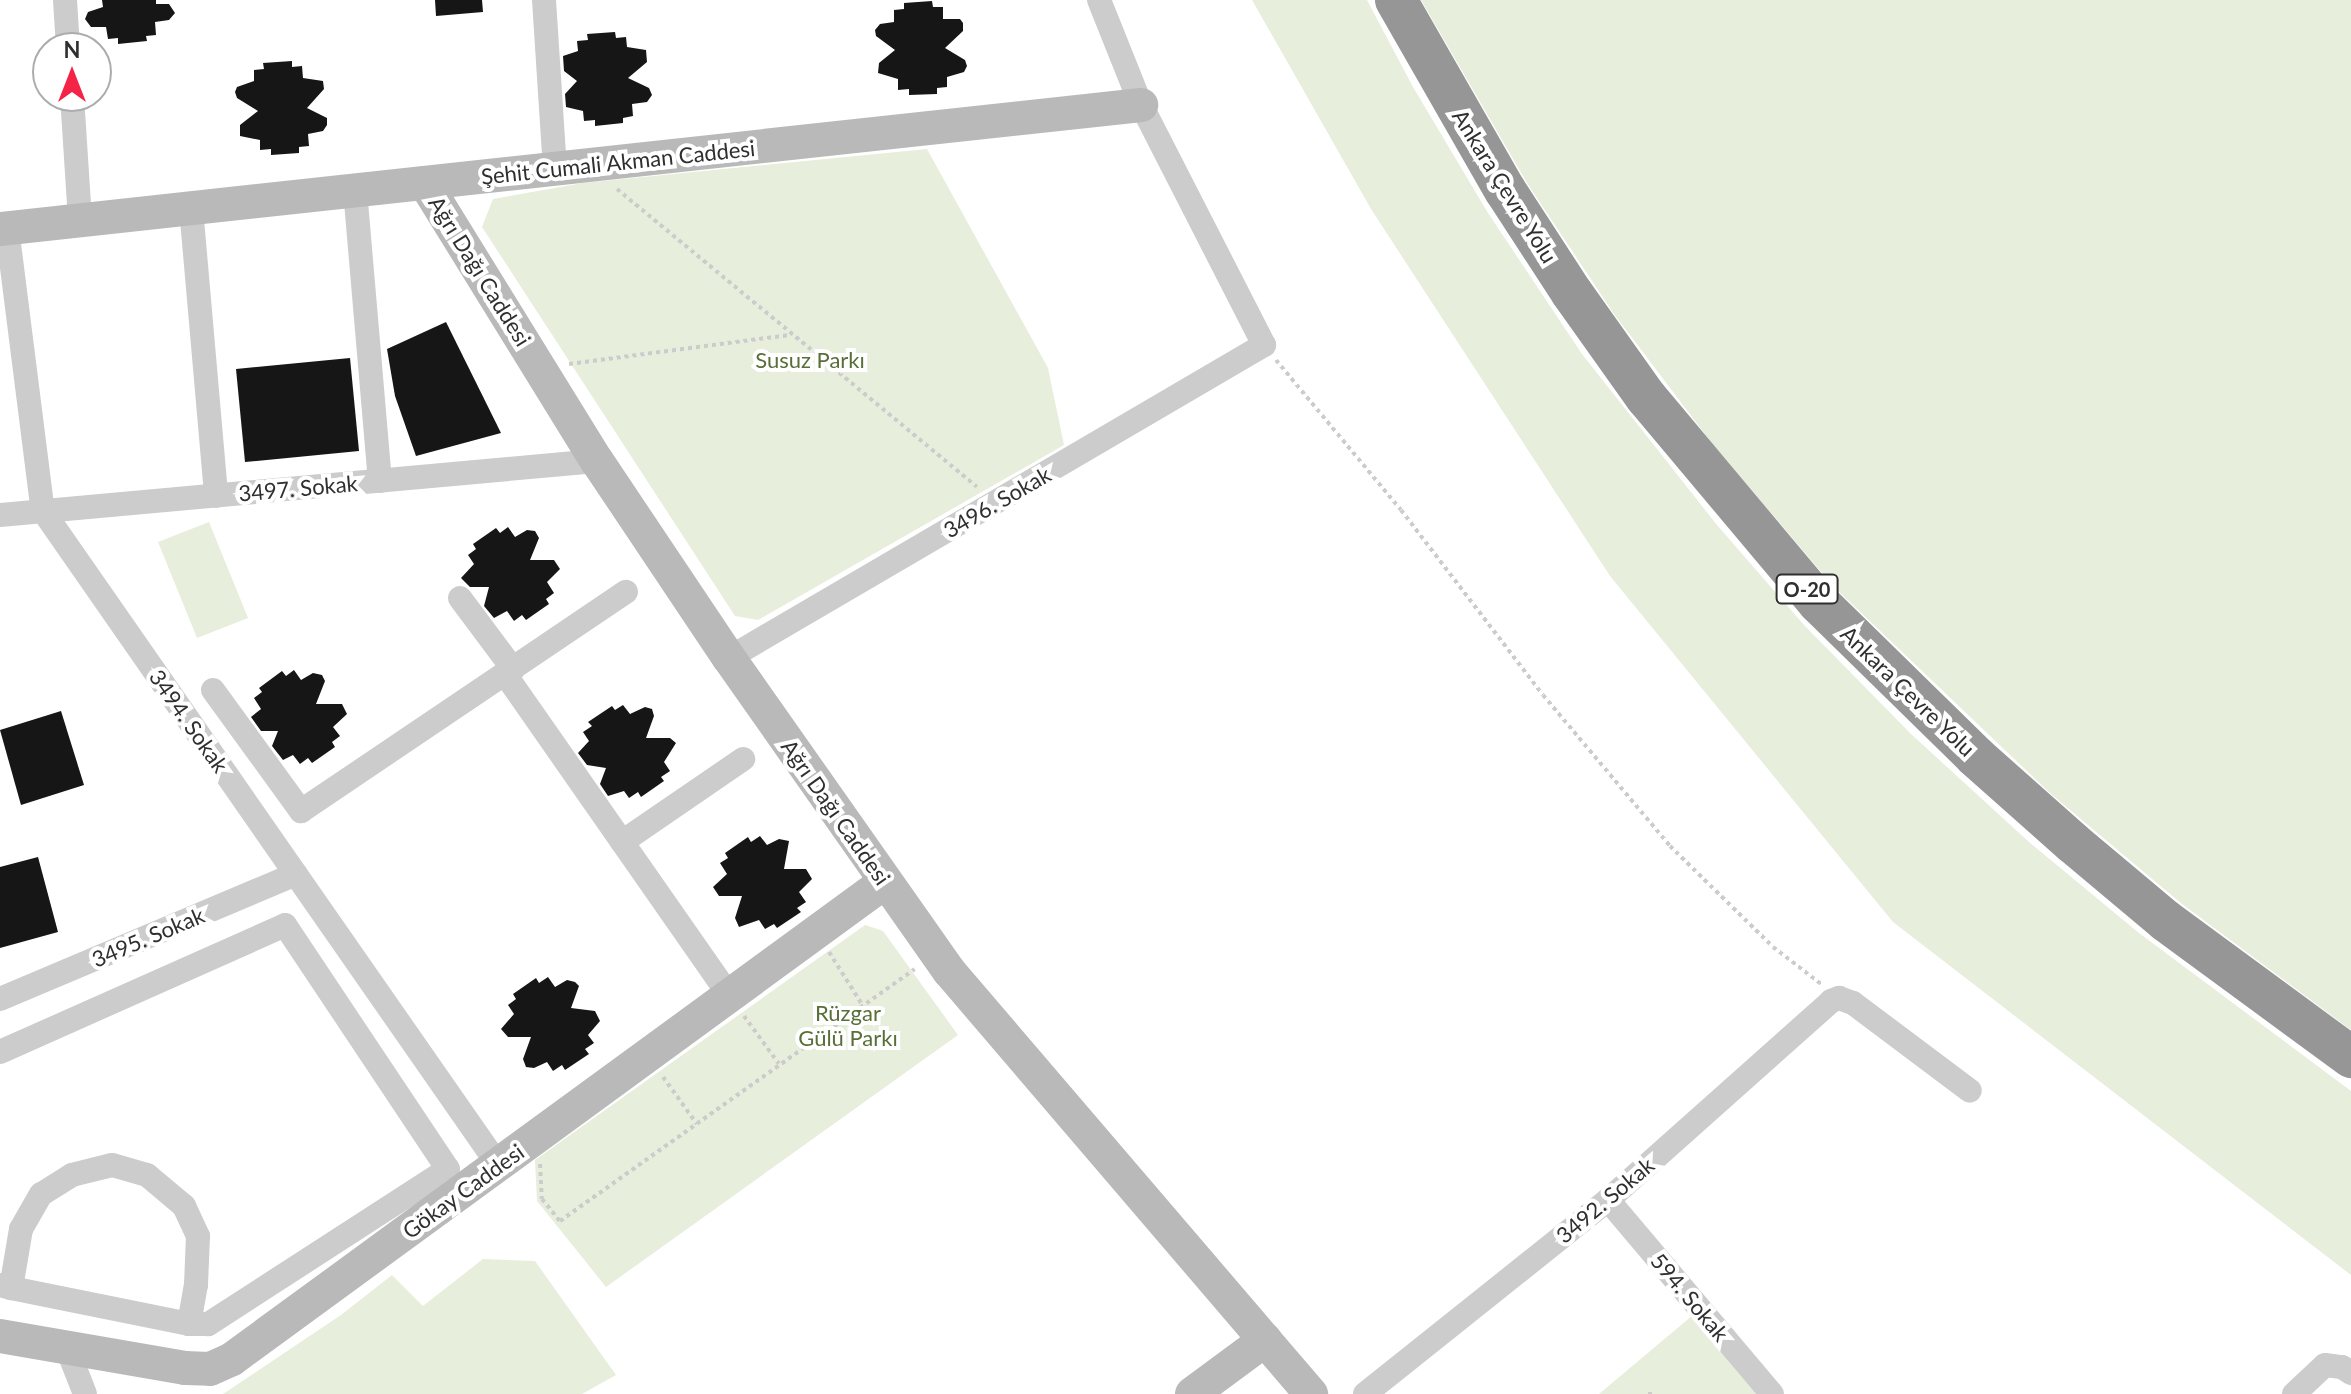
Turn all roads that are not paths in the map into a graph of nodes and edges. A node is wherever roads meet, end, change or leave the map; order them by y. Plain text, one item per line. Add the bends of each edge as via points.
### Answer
1 (65, 0) edge
2 (544, 0) edge
3 (1099, 0) edge
4 (1396, 0) edge
5 (67, 32) edge
6 (1141, 105) junction
7 (73, 112) edge
8 (571, 167) junction
9 (425, 183) junction
10 (355, 190) junction
11 (191, 208) junction
12 (80, 220) junction
13 (4, 228) edge
14 (597, 461) junction
15 (380, 481) junction
16 (216, 496) junction
17 (43, 511) junction
18 (0, 515) edge
19 (626, 592) dead end
20 (460, 598) dead end
21 (729, 658) junction
22 (509, 672) junction
23 (213, 690) dead end
24 (743, 759) dead end
25 (622, 842) junction
26 (296, 874) junction
27 (885, 882) junction
28 (731, 998) junction
29 (0, 999) edge
30 (0, 1052) edge
31 (2351, 1057) edge
32 (1970, 1091) dead end
33 (499, 1166) junction
34 (1608, 1200) junction
35 (5, 1287) edge
36 (96, 1307) junction
37 (189, 1324) junction
38 (0, 1336) edge
39 (1265, 1340) junction
40 (77, 1349) junction
41 (2351, 1373) edge
42 (85, 1394) edge
43 (1192, 1394) edge
44 (1311, 1394) edge
45 (1365, 1394) edge
46 (1772, 1394) edge
47 (2294, 1394) edge

1 - 5 street
2 - 8 street
3 - 6 street
4 - 31 highway, Ankara Çevre Yolu / O-20 via 1482,151 1572,293 1646,397 1819,603 1944,727 2073,843 2166,921
6 - 8 main road, Şehit Cumali Akman Caddesi
6 - 21 street, 3496. Sokak via 1264,345
7 - 12 street
8 - 9 main road, Şehit Cumali Akman Caddesi
9 - 10 main road, Şehit Cumali Akman Caddesi
9 - 14 main road, Ağrı Dağı Caddesi
10 - 11 main road, Şehit Cumali Akman Caddesi
10 - 15 street
11 - 12 main road, Şehit Cumali Akman Caddesi
11 - 16 street
12 - 13 main road, Şehit Cumali Akman Caddesi
13 - 17 street, 3494. Sokak
14 - 15 street, 3497. Sokak
14 - 21 main road, Ağrı Dağı Caddesi
15 - 16 street, 3497. Sokak
16 - 17 street, 3497. Sokak
17 - 18 street, 3497. Sokak
17 - 26 street, 3494. Sokak
19 - 22 street
20 - 22 street
21 - 27 main road, Ağrı Dağı Caddesi
22 - 23 street via 301,811
22 - 25 street
24 - 25 street
25 - 28 street
26 - 29 street, 3495. Sokak
26 - 33 street, 3494. Sokak
27 - 28 main road, Gökay Caddesi
27 - 39 main road, Ağrı Dağı Caddesi via 937,953
28 - 33 main road, Gökay Caddesi
30 - 37 street via 285,925 448,1169 208,1324
32 - 34 street, 3492. Sokak via 1853,1003 1839,998
33 - 40 main road, Gökay Caddesi via 232,1359 210,1369
34 - 45 street, 3492. Sokak
34 - 46 street, 594. Sokak
35 - 36 street
35 - 37 street via 21,1229 41,1194 72,1175 112,1165 147,1175 184,1206 198,1236
36 - 37 street
36 - 40 street
38 - 40 main road, Gökay Caddesi
39 - 43 main road
39 - 44 main road, Ağrı Dağı Caddesi
40 - 42 street
41 - 47 street via 2325,1365

